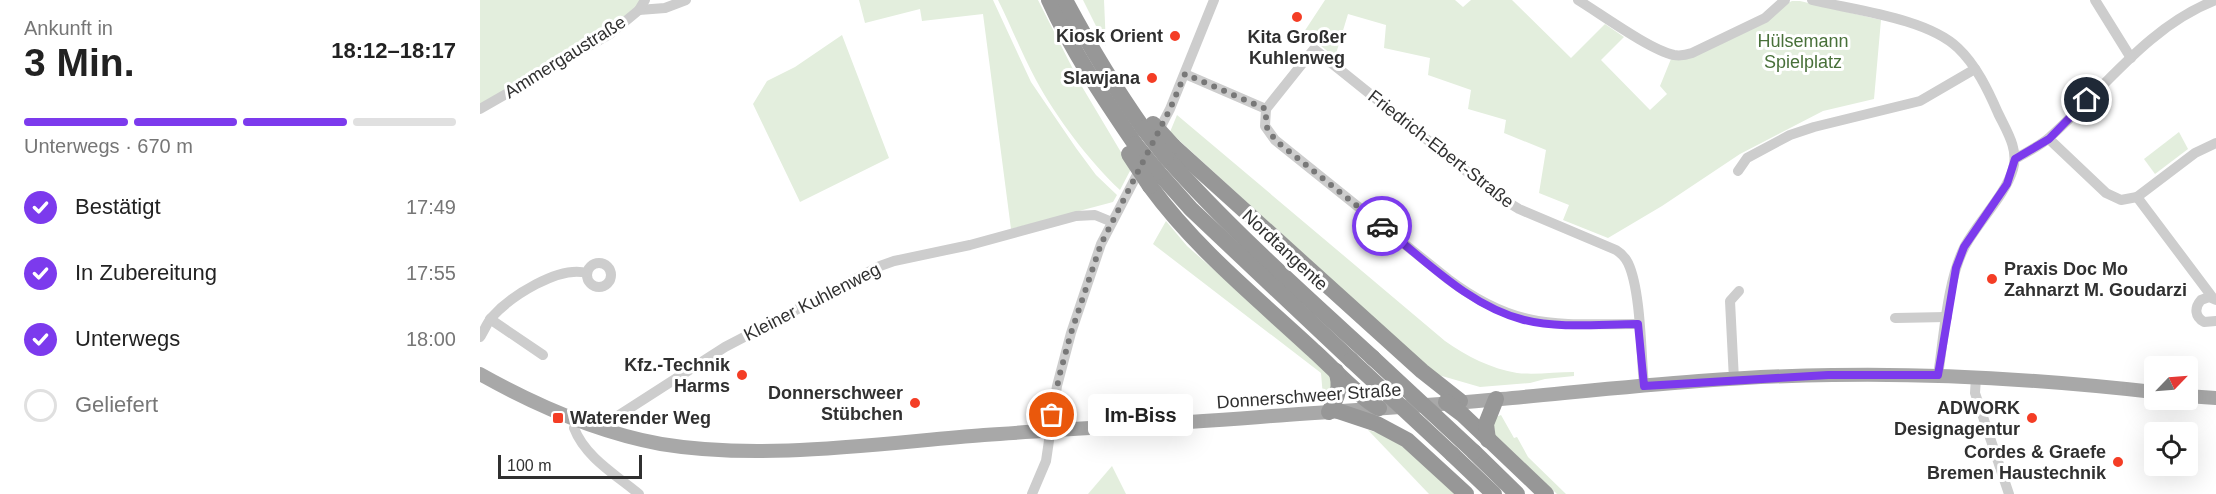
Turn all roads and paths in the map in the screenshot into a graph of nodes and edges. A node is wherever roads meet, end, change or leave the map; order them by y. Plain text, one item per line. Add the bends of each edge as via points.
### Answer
1 (686, 0) edge
2 (1049, 0) edge
3 (1065, 0) edge
4 (1214, 0) edge
5 (1578, 0) edge
6 (1785, 0) edge
7 (1812, 0) edge
8 (2095, 0) edge
9 (2216, 0) edge
10 (642, 5) edge
11 (1861, 5) edge
12 (2131, 58) junction
13 (1976, 69) junction
14 (1185, 74) junction
15 (1103, 84) junction
16 (480, 109) edge
17 (1266, 109) junction
18 (2049, 139) junction
19 (2216, 143) edge
20 (2015, 159) junction
21 (1162, 165) junction
22 (1738, 171) dead end
23 (2137, 197) junction
24 (1112, 222) junction
25 (587, 273) dead end
26 (1740, 291) dead end
27 (2215, 299) edge
28 (1947, 317) junction
29 (1895, 318) dead end
30 (490, 319) junction
31 (2216, 321) edge
32 (1638, 324) junction
33 (480, 337) edge
34 (543, 356) dead end
35 (1336, 371) junction
36 (1422, 372) junction
37 (480, 374) edge
38 (1938, 375) junction
39 (1976, 377) junction
40 (1734, 380) junction
41 (1644, 386) junction
42 (2144, 391) edge
43 (2198, 397) edge
44 (2216, 398) edge
45 (1496, 399) junction
46 (1453, 402) junction
47 (1417, 406) junction
48 (1380, 408) junction
49 (1334, 412) junction
50 (577, 421) junction
51 (1050, 430) junction
52 (607, 431) junction
53 (1407, 440) junction
54 (1488, 440) junction
55 (639, 494) edge
56 (1032, 494) edge
57 (1466, 494) edge
58 (1494, 494) edge
59 (1517, 494) edge
60 (1546, 494) edge
61 (2009, 494) edge

1 - 10 street via 665,8
2 - 15 highway via 1074,50
3 - 15 highway
4 - 14 street
5 - 6 street via 1651,45 1680,56 1765,18
7 - 11 street
8 - 12 street
9 - 12 street via 2174,22
10 - 16 street, Ammergaustraße via 610,34
11 - 13 street via 1937,33 1956,46
12 - 18 street
13 - 20 street via 2012,142
13 - 22 street via 1920,101 1790,135 1747,158
14 - 17 street
14 - 24 street
15 - 21 highway, bridge via 1125,89 1146,124
15 - 21 highway, bridge via 1104,114 1132,149
17 - 32 street via 1266,126 1275,140 1477,299 1509,315 1538,322
17 - 32 street, Friedrich-Ebert-Straße via 1314,49 1496,195 1622,254 1631,269
18 - 20 street
18 - 23 street via 2114,197
19 - 23 street via 2195,153
20 - 28 street via 2007,184 1964,247
21 - 35 highway via 1172,216 1195,242
21 - 36 highway
21 - 58 highway, Nordtangente, bridge via 1191,209
21 - 59 highway, Nordtangente, bridge via 1202,197
23 - 27 street
24 - 51 street via 1071,333
24 - 52 street, Kleiner Kuhlenweg via 1095,215 1076,216 880,266 725,347 613,419
25 - 30 street via 578,270 551,278 515,296
26 - 40 street via 1730,301
27 - 31 street via 2201,300 2196,312 2204,322
28 - 29 street
28 - 38 street
30 - 33 street
30 - 34 street
32 - 41 street, Friedrich-Ebert-Straße
35 - 48 highway
35 - 49 highway via 1340,381
36 - 46 highway
36 - 47 highway via 1422,393
37 - 50 main road, Donnerschweer Straße
38 - 39 main road, Donnerschweer Straße
38 - 40 main road, Donnerschweer Straße
39 - 42 main road, Donnerschweer Straße
39 - 61 street via 1975,393
40 - 41 main road, Donnerschweer Straße
41 - 45 main road, Donnerschweer Straße
43 - 44 main road
45 - 46 main road, Donnerschweer Straße
45 - 54 highway via 1486,423
46 - 47 main road, Donnerschweer Straße
46 - 54 highway
47 - 48 main road, Donnerschweer Straße
47 - 53 highway via 1407,426
48 - 49 main road, Donnerschweer Straße
49 - 51 main road, Donnerschweer Straße
49 - 53 highway via 1377,424
50 - 52 main road, Donnerschweer Straße
50 - 55 street via 574,428 578,439
51 - 52 main road, Donnerschweer Straße via 744,451 680,447
51 - 56 street via 1046,461
53 - 57 highway
54 - 60 highway

